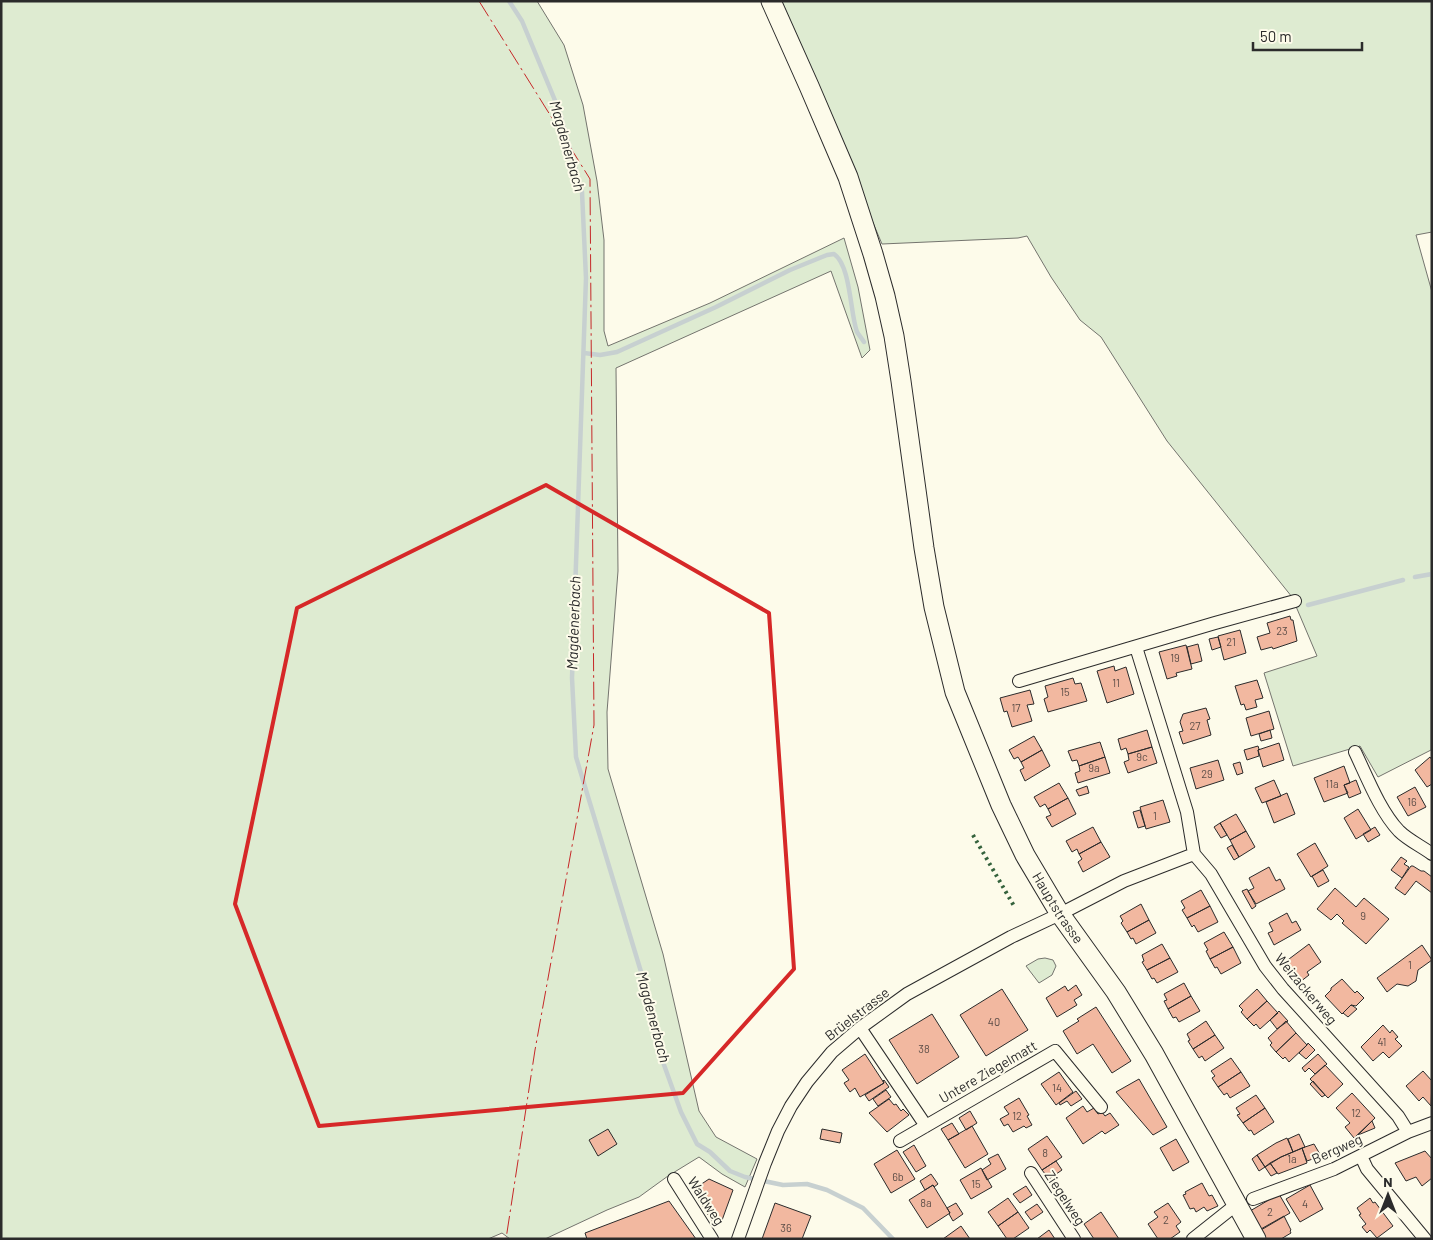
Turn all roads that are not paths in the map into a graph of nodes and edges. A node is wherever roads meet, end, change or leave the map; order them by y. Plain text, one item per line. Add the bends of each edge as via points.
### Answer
1 (771, 1) edge
2 (1295, 601) dead end
3 (1136, 647) junction
4 (1019, 681) dead end
5 (1355, 752) dead end
6 (1194, 854) junction
7 (1432, 854) edge
8 (1060, 914) junction
9 (860, 1028) junction
10 (1101, 1107) dead end
11 (1432, 1123) edge
12 (926, 1126) junction
13 (1408, 1132) junction
14 (900, 1141) dead end
15 (1362, 1156) junction
16 (1031, 1173) dead end
17 (674, 1179) dead end
18 (1245, 1202) junction
19 (712, 1239) edge
20 (738, 1239) edge
21 (1074, 1239) edge
22 (1194, 1239) edge
23 (1256, 1239) edge
24 (1425, 1239) edge

1 - 8 main road, Hauptstrasse via 848,178 873,254 897,353 934,607 956,692 1001,805 1025,855
2 - 3 street
3 - 4 street
3 - 6 street via 1187,812
5 - 7 street via 1382,808 1394,825
6 - 8 street via 1124,881
6 - 13 street, Weizackerweg via 1211,874 1271,974 1398,1116
8 - 9 street, Brüelstrasse via 907,994
8 - 18 main road, Hauptstrasse via 1121,1000
9 - 12 street
9 - 20 street, Brüelstrasse via 832,1052 791,1106 778,1131
10 - 12 street, Untere Ziegelmatt via 1055,1051
11 - 13 street, Bergweg
12 - 14 street, Untere Ziegelmatt
13 - 15 street, Bergweg
15 - 18 street, Bergweg
15 - 24 street via 1367,1168
16 - 21 street, Ziegelweg
17 - 19 street, Waldweg
18 - 22 street
18 - 23 main road, Hauptstrasse

